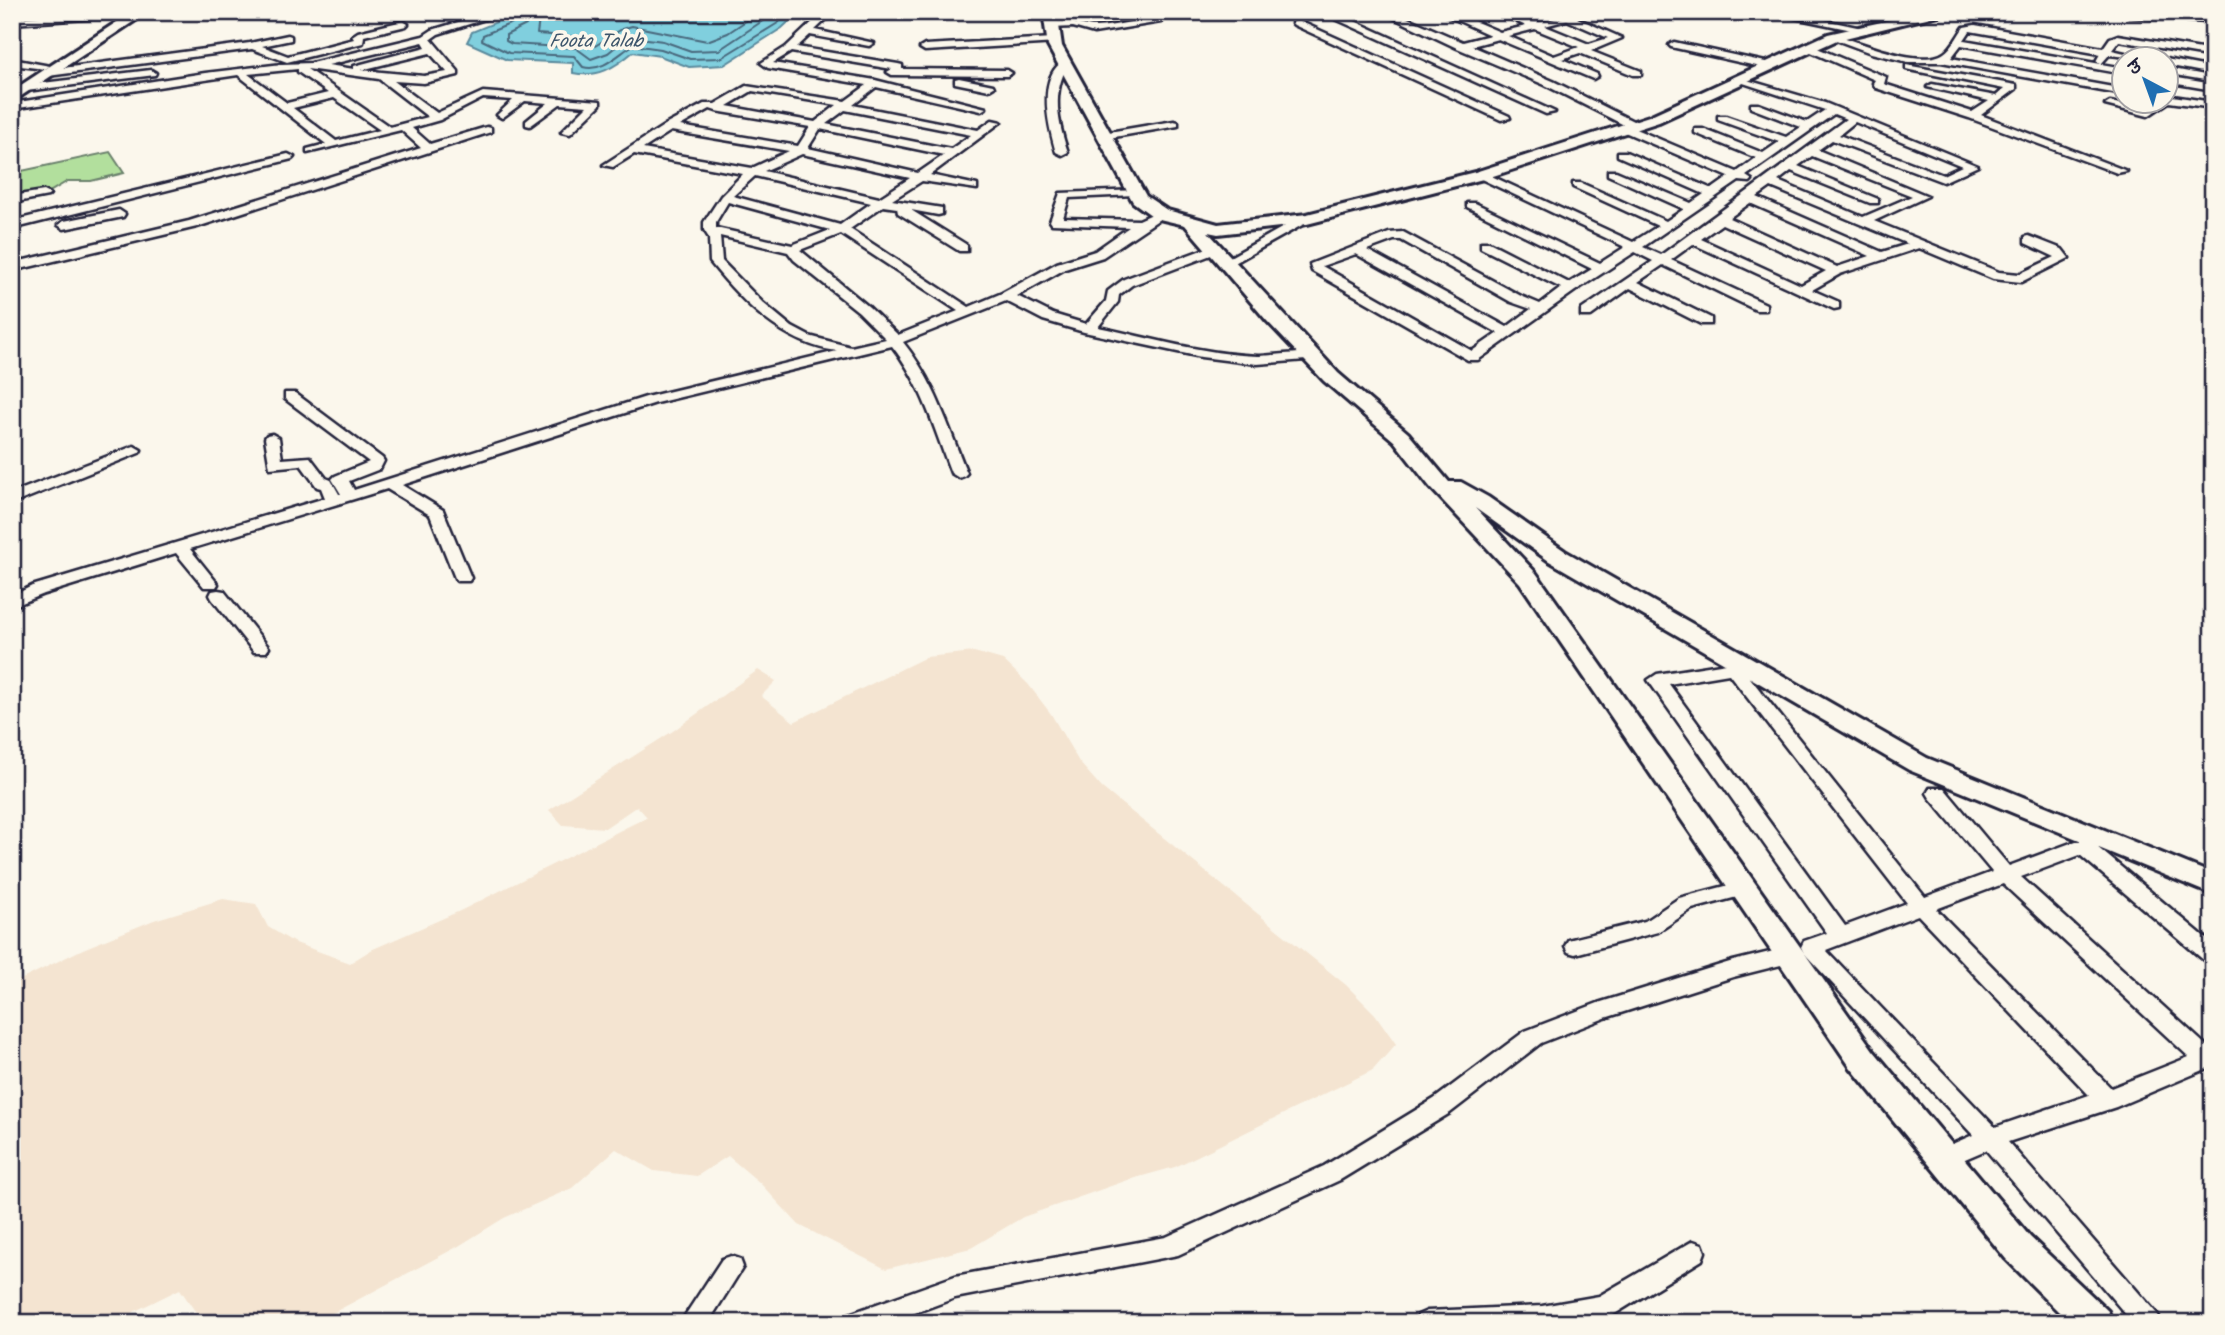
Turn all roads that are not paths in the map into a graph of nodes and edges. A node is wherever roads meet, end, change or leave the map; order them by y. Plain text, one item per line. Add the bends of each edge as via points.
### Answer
1 (52, 12) edge
2 (142, 12) edge
3 (455, 12) edge
4 (476, 12) edge
5 (502, 12) edge
6 (829, 12) edge
7 (1135, 12) edge
8 (1386, 12) edge
9 (1444, 12) edge
10 (1501, 12) edge
11 (1554, 12) edge
12 (1588, 12) edge
13 (1772, 12) edge
14 (2130, 12) edge
15 (131, 13) edge
16 (1942, 13) edge
17 (1334, 15) dead end
18 (1568, 18) junction
19 (2213, 18) edge
20 (44, 20) junction
21 (12, 21) edge
22 (1297, 23) dead end
23 (403, 24) dead end
24 (1052, 26) edge
25 (1536, 26) junction
26 (1866, 30) junction
27 (810, 32) junction
28 (1840, 35) junction
29 (427, 36) junction
30 (1500, 36) junction
31 (288, 38) dead end
32 (1958, 42) junction
33 (373, 43) dead end
34 (869, 43) dead end
35 (341, 45) junction
36 (1674, 45) dead end
37 (253, 46) junction
38 (1464, 46) junction
39 (1807, 47) junction
40 (789, 49) junction
41 (1451, 49) dead end
42 (1585, 49) junction
43 (432, 50) junction
44 (1438, 52) dead end
45 (2106, 52) junction
46 (2110, 53) edge
47 (2213, 54) edge
48 (355, 55) junction
49 (1426, 56) junction
50 (912, 57) junction
51 (1946, 57) junction
52 (262, 58) dead end
53 (1553, 59) junction
54 (1914, 59) junction
55 (12, 62) edge
56 (1065, 65) junction
57 (1389, 65) junction
58 (2180, 65) edge
59 (1770, 66) junction
60 (2098, 66) junction
61 (307, 68) junction
62 (2110, 68) edge
63 (47, 69) junction
64 (348, 71) junction
65 (2213, 71) edge
66 (1637, 72) dead end
67 (1007, 73) dead end
68 (242, 74) dead end
69 (925, 74) junction
70 (2024, 74) junction
71 (380, 75) junction
72 (1592, 76) dead end
73 (1744, 80) junction
74 (2180, 82) edge
75 (874, 84) junction
76 (2089, 84) junction
77 (989, 87) dead end
78 (2012, 87) junction
79 (2213, 87) edge
80 (1932, 88) dead end
81 (2110, 88) edge
82 (19, 89) edge
83 (336, 94) junction
84 (522, 97) junction
85 (12, 98) edge
86 (558, 100) junction
87 (1998, 100) junction
88 (2180, 101) edge
89 (2213, 105) edge
90 (12, 106) edge
91 (845, 106) junction
92 (1755, 106) dead end
93 (285, 107) junction
94 (716, 108) junction
95 (981, 108) dead end
96 (1832, 110) junction
97 (1550, 112) dead end
98 (502, 115) dead end
99 (1973, 116) junction
100 (436, 118) junction
101 (1505, 118) dead end
102 (1722, 118) dead end
103 (1854, 118) junction
104 (996, 122) dead end
105 (530, 123) dead end
106 (1174, 124) dead end
107 (817, 125) junction
108 (404, 127) junction
109 (669, 127) junction
110 (1628, 127) junction
111 (1810, 127) junction
112 (487, 130) dead end
113 (388, 131) junction
114 (1699, 131) dead end
115 (566, 132) dead end
116 (980, 134) junction
117 (1829, 135) junction
118 (1103, 136) junction
119 (1788, 142) junction
120 (334, 145) junction
121 (429, 149) junction
122 (632, 150) junction
123 (801, 150) junction
124 (1810, 150) junction
125 (311, 152) dead end
126 (1062, 152) dead end
127 (952, 153) junction
128 (1622, 154) dead end
129 (288, 157) dead end
130 (1766, 158) junction
131 (1642, 163) junction
132 (610, 164) dead end
133 (1790, 167) junction
134 (2121, 171) dead end
135 (753, 172) junction
136 (1481, 174) junction
137 (1737, 176) junction
138 (920, 177) junction
139 (1600, 177) junction
140 (1765, 184) junction
141 (973, 187) dead end
142 (1903, 189) junction
143 (1135, 192) junction
144 (44, 194) dead end
145 (1713, 194) junction
146 (724, 198) junction
147 (1748, 198) junction
148 (12, 200) edge
149 (1874, 201) junction
150 (881, 202) junction
151 (1471, 205) dead end
152 (911, 206) junction
153 (1692, 208) junction
154 (938, 211) dead end
155 (1843, 213) junction
156 (119, 214) dead end
157 (1161, 214) junction
158 (1307, 219) junction
159 (1721, 219) junction
160 (1863, 221) junction
161 (1141, 224) junction
162 (1192, 224) junction
163 (12, 225) edge
164 (1667, 226) junction
165 (842, 229) junction
166 (710, 230) junction
167 (12, 236) edge
168 (1690, 239) junction
169 (2029, 240) dead end
170 (1919, 244) junction
171 (1485, 245) dead end
172 (963, 248) dead end
173 (1357, 248) junction
174 (1635, 248) junction
175 (793, 249) junction
176 (1221, 255) junction
177 (1881, 256) junction
178 (1661, 260) junction
179 (12, 267) edge
180 (1600, 268) junction
181 (1836, 271) junction
182 (1630, 283) junction
183 (1570, 288) junction
184 (1802, 290) junction
185 (1007, 296) junction
186 (1834, 304) dead end
187 (1761, 307) dead end
188 (1542, 309) junction
189 (970, 313) junction
190 (1586, 313) dead end
191 (1706, 321) dead end
192 (1089, 329) junction
193 (1508, 333) junction
194 (895, 341) junction
195 (863, 349) junction
196 (1314, 356) junction
197 (290, 396) dead end
198 (272, 438) dead end
199 (134, 450) dead end
200 (960, 473) dead end
201 (333, 481) junction
202 (1438, 482) junction
203 (389, 484) junction
204 (350, 496) junction
205 (12, 499) edge
206 (334, 501) junction
207 (179, 546) junction
208 (463, 578) dead end
209 (12, 602) edge
210 (260, 648) dead end
211 (1937, 793) dead end
212 (2004, 873) junction
213 (2213, 885) edge
214 (1745, 888) junction
215 (1920, 906) junction
216 (1840, 937) junction
217 (1575, 946) dead end
218 (1790, 955) junction
219 (2213, 956) edge
220 (2209, 1057) edge
221 (2108, 1100) junction
222 (1989, 1138) junction
223 (1944, 1158) junction
224 (1693, 1252) dead end
225 (731, 1267) dead end
226 (692, 1323) edge
227 (855, 1323) edge
228 (1427, 1323) edge
229 (2095, 1323) edge
230 (2149, 1323) edge

1 - 20 street
2 - 63 main road
3 - 4 street via 469,19 481,15
5 - 29 street
6 - 27 street
7 - 24 street via 1162,20 1094,30 1076,24
8 - 38 street
9 - 30 street
10 - 25 street
11 - 18 street
12 - 18 street
13 - 26 street
14 - 19 main road
15 - 20 street
15 - 63 main road
16 - 26 main road
17 - 49 street
18 - 25 street
18 - 42 street via 1617,38
20 - 21 street
22 - 57 street
23 - 35 street via 361,34 357,36 360,41
24 - 50 street
24 - 56 main road
25 - 30 street
25 - 42 street
26 - 28 main road
27 - 34 street
27 - 40 street
28 - 39 main road
28 - 54 street
29 - 33 street via 413,34
29 - 43 street
29 - 48 street
30 - 38 street
30 - 53 street
31 - 37 street
32 - 45 street via 1967,29 1975,28
32 - 51 street
32 - 60 street
35 - 37 street via 287,59
35 - 48 street
36 - 59 street
37 - 63 street
38 - 41 street
38 - 110 street via 1549,83
39 - 59 main road
39 - 99 street via 1882,79 1880,86
40 - 50 street
40 - 75 street via 765,62
42 - 53 street
42 - 66 street
43 - 64 street
43 - 71 street via 454,73 428,80
44 - 49 street
45 - 46 street
45 - 47 street via 2118,38
45 - 60 street
48 - 61 street
49 - 57 street
49 - 97 street
50 - 69 street
50 - 75 street
51 - 54 street
51 - 70 street
51 - 76 street
52 - 82 street
53 - 72 street
54 - 78 street via 1909,66
55 - 63 street
56 - 118 main road
56 - 126 street via 1054,76 1053,126
57 - 101 street
58 - 65 street
59 - 73 main road
60 - 62 street
60 - 76 street
61 - 64 street
61 - 83 street
61 - 90 street via 208,75
63 - 82 main road
64 - 71 street
67 - 69 street
68 - 93 street
69 - 77 street
70 - 76 street
70 - 78 street
71 - 100 street
73 - 96 street
73 - 110 main road
74 - 79 street
75 - 91 street
75 - 95 street
76 - 81 street
78 - 87 street
80 - 87 street
82 - 85 main road
83 - 93 street
83 - 113 street
84 - 86 street
84 - 98 street
84 - 100 street via 476,97
86 - 105 street
86 - 115 street via 596,103
87 - 99 street
88 - 89 street
91 - 94 street via 750,88
91 - 107 street
91 - 116 street
92 - 111 street
93 - 120 street
94 - 107 street
94 - 109 street via 708,106
96 - 103 street
96 - 111 street
99 - 134 street
100 - 108 street
102 - 119 street
103 - 117 street
103 - 117 street via 1972,166 1943,179
104 - 116 street
106 - 118 street
107 - 123 street
107 - 127 street
108 - 113 street
108 - 121 street
109 - 122 street
109 - 123 street
110 - 136 main road
110 - 137 street
111 - 119 street
112 - 121 street
113 - 120 street
114 - 130 street
116 - 127 street
117 - 124 street
118 - 143 main road
119 - 130 street
120 - 125 street
121 - 179 street via 194,224
122 - 132 street
122 - 135 street
123 - 135 street
123 - 138 street
124 - 133 street
124 - 142 street
127 - 138 street
128 - 131 street
129 - 163 street
130 - 137 street
131 - 139 street
131 - 145 street
133 - 140 street
133 - 149 street
135 - 146 street
135 - 150 street
136 - 158 main road
136 - 174 street
137 - 140 street
137 - 145 street
138 - 141 street
138 - 150 street
139 - 153 street
139 - 164 street via 1577,185
140 - 147 street
140 - 155 street
142 - 149 street
142 - 160 street via 1922,196
143 - 157 main road
143 - 161 street via 1064,195 1056,221
144 - 148 street
145 - 153 street
146 - 165 street
146 - 166 street
147 - 159 street
147 - 177 street
149 - 155 street
150 - 152 street
150 - 165 street
151 - 180 street
152 - 154 street
152 - 172 street via 902,210
153 - 164 street
155 - 160 street
156 - 167 street
157 - 161 street
157 - 162 main road
158 - 162 main road via 1218,229
158 - 176 street
159 - 168 street
159 - 181 street
160 - 170 street
161 - 185 street via 1099,254 1061,266
162 - 176 main road
164 - 174 street
165 - 175 street
165 - 189 street
166 - 175 street
166 - 195 street via 716,262 760,309 800,340 831,348
168 - 178 street
168 - 184 street
169 - 170 street via 2063,258 2015,280
170 - 177 street
171 - 183 street
173 - 188 street via 1403,236
173 - 193 street
173 - 193 street via 1318,262 1316,268 1473,357
174 - 178 street
174 - 180 street
175 - 194 street
176 - 192 street via 1128,282 1112,294 1112,302
176 - 196 main road
177 - 181 street
178 - 182 street
178 - 187 street
180 - 183 street
181 - 184 street
182 - 190 street
182 - 191 street
183 - 188 street
184 - 186 street
185 - 189 street
185 - 192 street via 1068,325
188 - 193 street
189 - 194 street
192 - 196 street via 1228,357 1287,361
194 - 195 street
194 - 200 street via 919,374
195 - 203 street via 651,400
196 - 202 main road via 1331,377 1401,437
197 - 201 street via 377,461
198 - 201 street via 275,465 305,460 322,484
199 - 205 street
201 - 204 street
201 - 206 street
202 - 213 main road via 1469,495 1557,556 1918,764
202 - 214 main road via 1528,578
203 - 204 street
203 - 208 street via 437,513
204 - 206 street
206 - 207 street
207 - 209 street
207 - 210 street
211 - 212 street
212 - 215 street
212 - 219 street via 2083,846
212 - 220 street
214 - 217 street via 1686,903 1651,927
214 - 218 main road
215 - 216 street
215 - 216 street via 1733,668 1657,680
215 - 221 street
216 - 222 street via 1811,947
218 - 223 main road via 1862,1059
218 - 227 street via 1720,973 1533,1037 1442,1106 1332,1173 1169,1247 955,1287
220 - 221 street
221 - 222 street
222 - 223 street
222 - 230 street
223 - 229 main road via 2018,1248
224 - 228 street via 1604,1307 1542,1318
225 - 226 street

